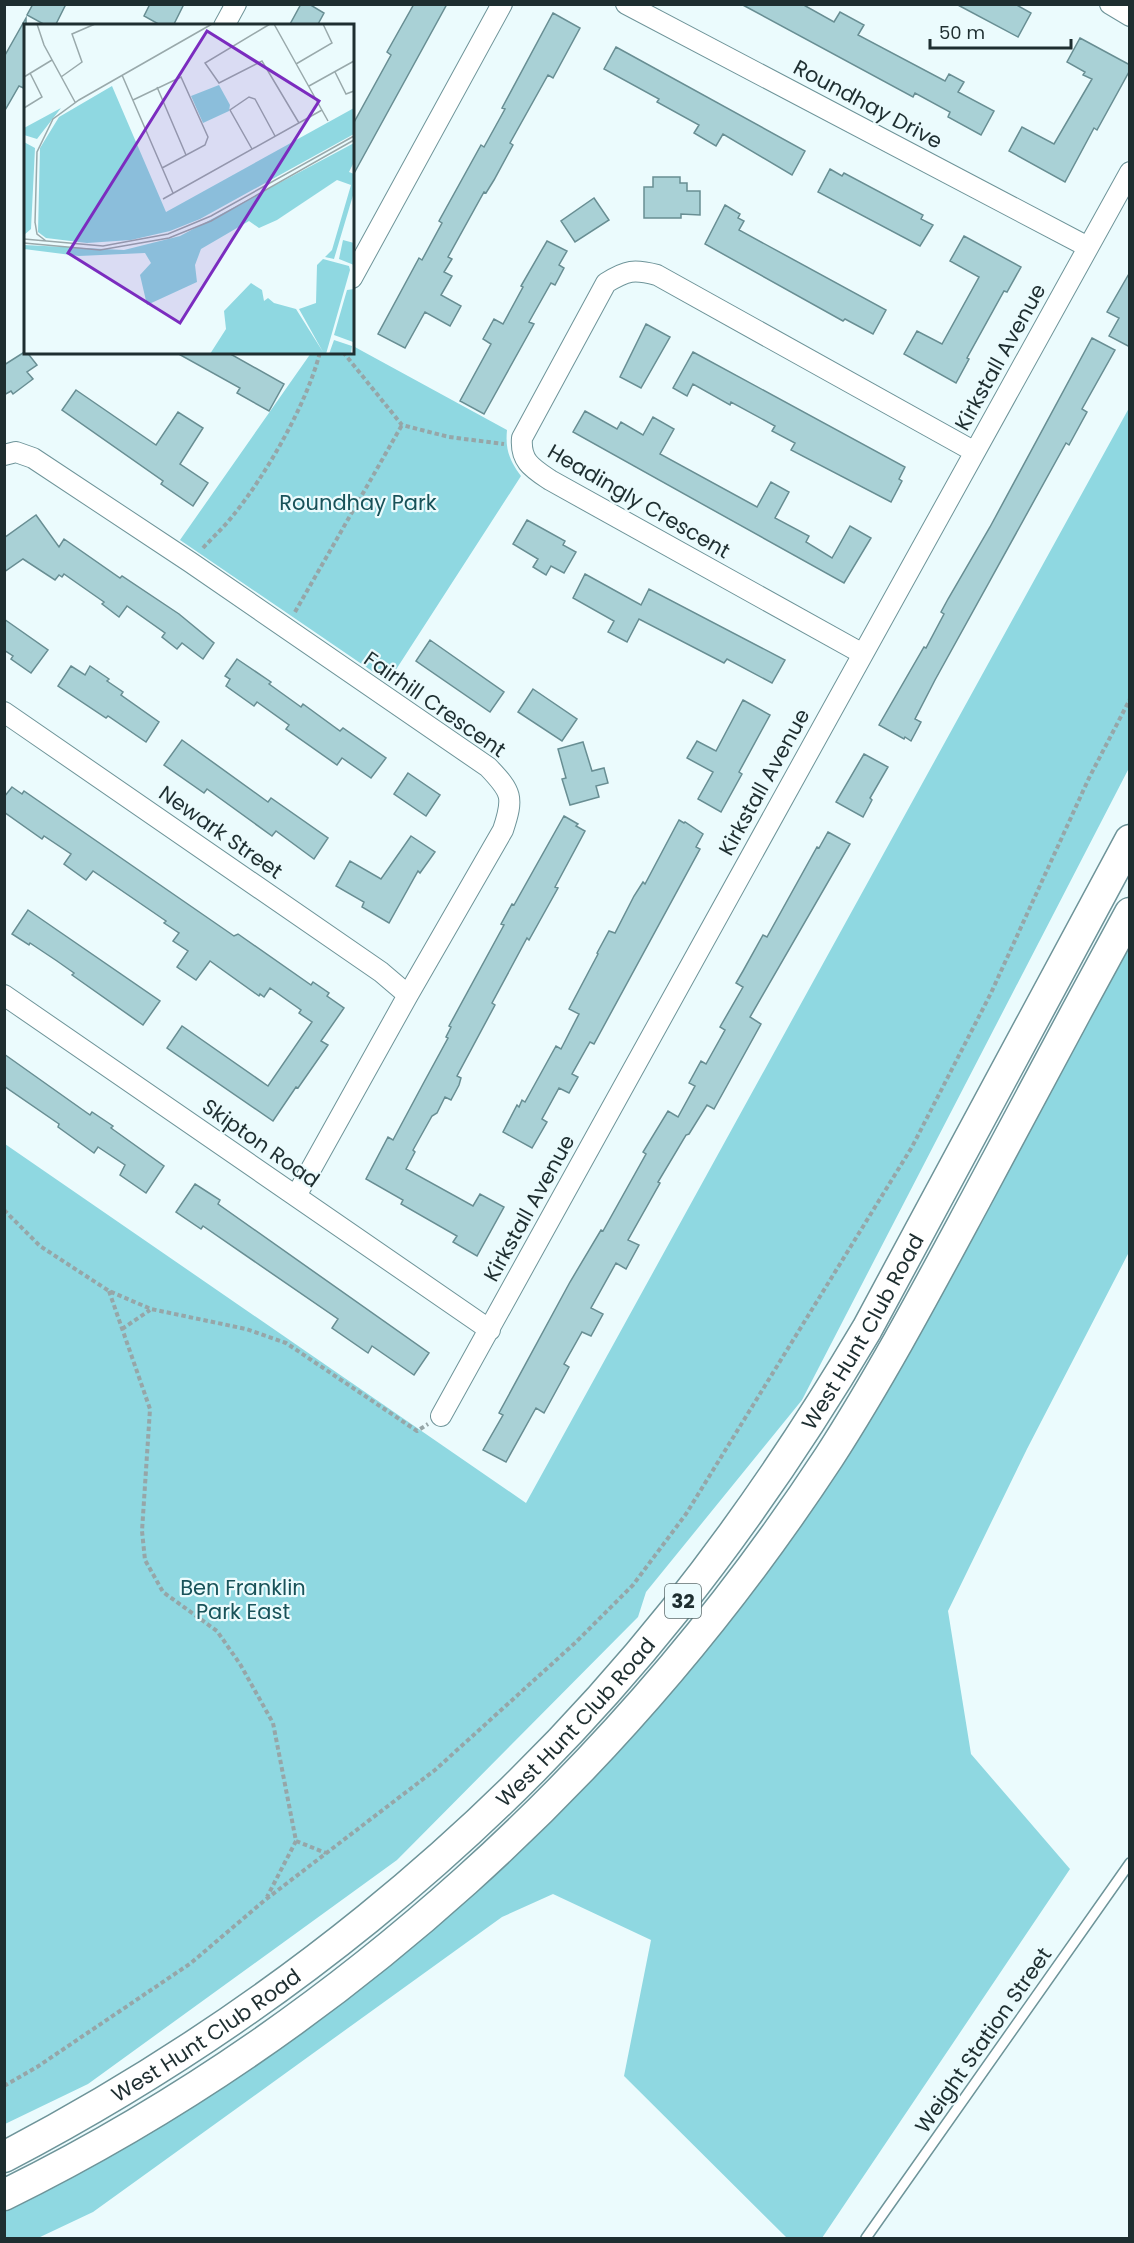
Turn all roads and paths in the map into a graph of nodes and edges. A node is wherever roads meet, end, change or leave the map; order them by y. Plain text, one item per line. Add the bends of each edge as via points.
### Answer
1 (236, 4) edge
2 (502, 4) edge
3 (626, 4) edge
4 (1110, 4) edge
5 (1130, 16) edge
6 (225, 24) edge
7 (1130, 172) edge
8 (1088, 247) junction
9 (354, 274) edge
10 (319, 354) edge
11 (345, 354) edge
12 (402, 425) junction
13 (522, 438) junction
14 (975, 452) junction
15 (4, 455) edge
16 (190, 562) junction
17 (286, 629) junction
18 (863, 654) junction
19 (1130, 699) edge
20 (4, 712) edge
21 (1130, 840) edge
22 (1130, 913) edge
23 (4, 995) edge
24 (408, 995) junction
25 (296, 1196) junction
26 (4, 1210) edge
27 (108, 1291) junction
28 (151, 1309) junction
29 (122, 1329) junction
30 (490, 1330) junction
31 (441, 1416) joint
32 (296, 1841) junction
33 (327, 1853) junction
34 (1130, 1863) edge
35 (266, 1900) junction
36 (4, 2086) edge
37 (4, 2157) edge
38 (4, 2195) edge
39 (866, 2238) edge

1 - 6 street
2 - 9 street
3 - 8 street, Roundhay Drive
4 - 5 street
7 - 8 street, Kirkstall Avenue
8 - 14 street, Kirkstall Avenue
10 - 16 path via 277,451 232,518
11 - 12 path
12 - 13 path via 449,437 504,444
12 - 17 path
13 - 14 street, Headingly Crescent via 606,283 638,270 657,275
13 - 18 street, Headingly Crescent via 521,448 529,466 550,480
14 - 18 street, Kirkstall Avenue
15 - 16 street, Fairhill Crescent via 16,452 33,458
16 - 17 street, Fairhill Crescent
17 - 24 street, Fairhill Crescent via 488,767 506,786 511,806 503,830
18 - 30 street, Kirkstall Avenue
19 - 33 path via 1089,778 991,993 912,1147 686,1514 633,1585 576,1643 435,1770
20 - 24 street, Newark Street via 381,972
21 - 37 main road, West Hunt Club Road / 32 via 849,1360 749,1513 640,1653 487,1814 354,1930 266,1997 176,2058
22 - 38 main road, West Hunt Club Road / 32 via 911,1320 860,1407 767,1547 658,1684 515,1836 335,1988 173,2102
23 - 25 street, Skipton Road
24 - 25 street, Fairhill Crescent
25 - 30 street, Skipton Road
26 - 27 path via 40,1246
27 - 28 path
27 - 29 path
28 - 29 path
28 - 31 path via 246,1329 286,1343 417,1431
29 - 32 path via 150,1409 142,1532 145,1560 164,1592 217,1631 273,1723
30 - 31 street, Kirkstall Avenue
32 - 33 path
32 - 35 path
33 - 35 path
34 - 39 lane, Weight Station Street
35 - 36 path via 191,1963

